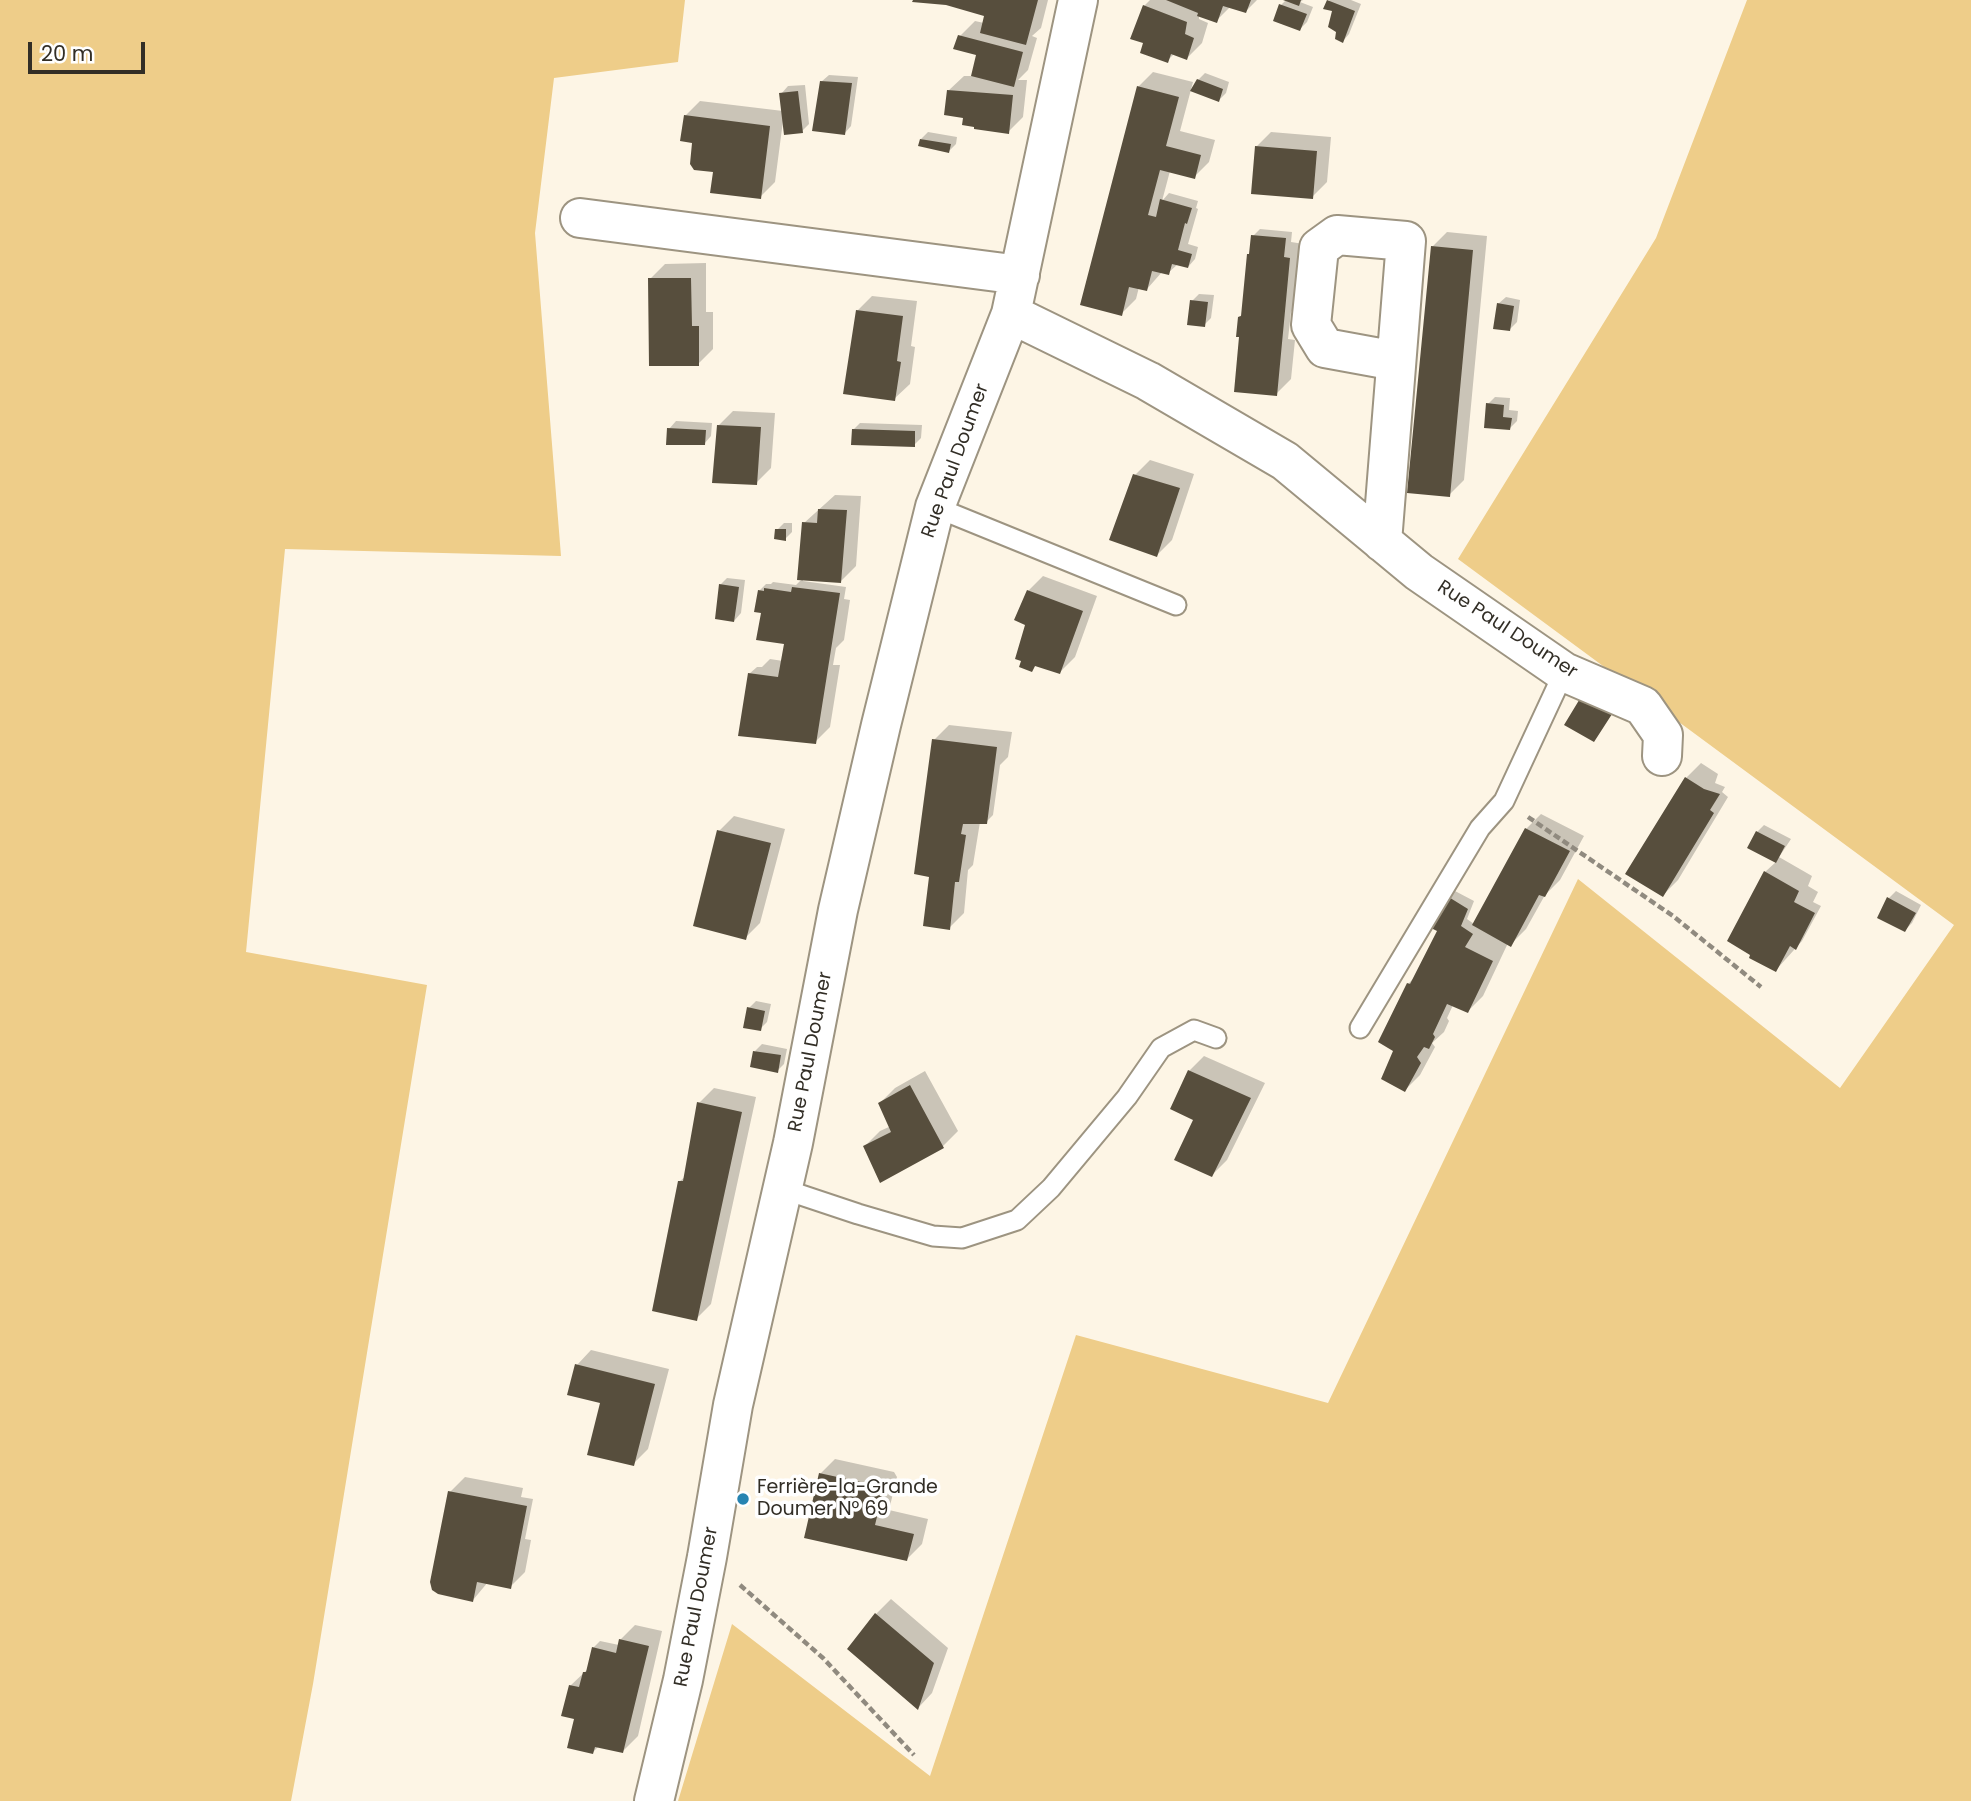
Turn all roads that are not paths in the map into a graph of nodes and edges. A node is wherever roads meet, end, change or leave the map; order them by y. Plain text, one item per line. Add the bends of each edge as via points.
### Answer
1 (1077, 0) edge
2 (580, 218) dead end
3 (1020, 275) junction
4 (1011, 314) junction
5 (1396, 361) dead end
6 (935, 507) junction
7 (1382, 542) junction
8 (1176, 605) dead end
9 (1564, 672) junction
10 (1661, 756) dead end
11 (1360, 1028) dead end
12 (1216, 1038) dead end
13 (783, 1189) junction
14 (654, 1801) edge

1 - 3 street, Rue Paul Doumer
2 - 3 street
3 - 4 street, Rue Paul Doumer
4 - 6 street, Rue Paul Doumer
4 - 7 street, Rue Paul Doumer via 1148,381 1285,461
5 - 7 street
6 - 8 lane
6 - 13 street, Rue Paul Doumer via 838,910
7 - 9 street, Rue Paul Doumer
9 - 10 street, Rue Paul Doumer via 1643,706 1663,735
9 - 11 lane via 1504,801 1480,828
12 - 13 lane via 1194,1030 1161,1048 1127,1097 1051,1188 1017,1220 962,1238 933,1236
13 - 14 street, Rue Paul Doumer via 733,1405 683,1679

